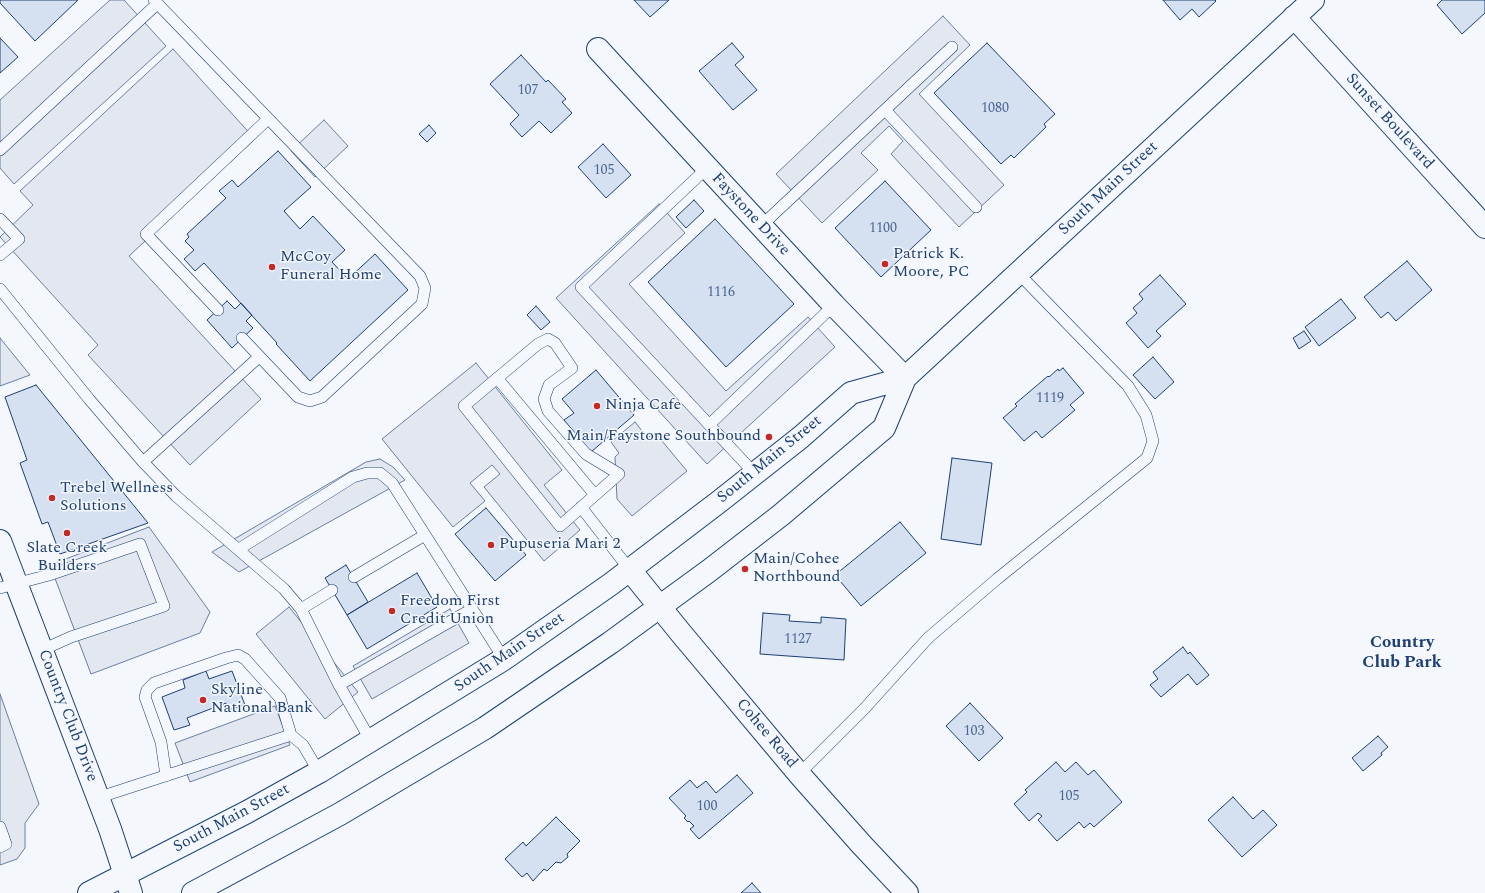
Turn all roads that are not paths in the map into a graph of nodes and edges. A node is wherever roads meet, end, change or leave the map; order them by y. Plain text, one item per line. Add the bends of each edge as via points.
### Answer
1 (1313, 0) edge
2 (156, 2) edge
3 (1294, 17) junction
4 (952, 47) dead end
5 (598, 49) dead end
6 (885, 110) junction
7 (268, 119) junction
8 (0, 150) edge
9 (707, 168) junction
10 (976, 208) dead end
11 (0, 219) edge
12 (761, 226) junction
13 (1485, 227) edge
14 (0, 255) edge
15 (1018, 273) junction
16 (0, 289) edge
17 (834, 305) junction
18 (218, 310) dead end
19 (242, 338) dead end
20 (259, 357) junction
21 (497, 378) junction
22 (905, 378) junction
23 (710, 424) junction
24 (143, 462) junction
25 (755, 474) junction
26 (595, 495) junction
27 (581, 507) junction
28 (425, 536) junction
29 (0, 541) edge
30 (238, 549) junction
31 (630, 570) junction
32 (354, 578) dead end
33 (8, 586) edge
34 (332, 590) dead end
35 (659, 607) junction
36 (301, 608) junction
37 (472, 609) junction
38 (42, 650) junction
39 (504, 659) junction
40 (339, 685) junction
41 (291, 735) junction
42 (371, 741) junction
43 (319, 772) junction
44 (800, 774) junction
45 (166, 776) junction
46 (97, 798) junction
47 (0, 827) edge
48 (0, 847) edge
49 (128, 884) edge
50 (89, 893) edge
51 (193, 893) edge
52 (907, 893) edge

1 - 3 main road, South Main Street
2 - 7 lane
2 - 8 lane
3 - 13 main road, Sunset Boulevard
3 - 15 main road, South Main Street
4 - 6 lane
5 - 9 main road, Faystone Drive
6 - 10 lane
6 - 12 lane
7 - 18 lane via 146,234
7 - 20 lane via 420,276 425,288 422,304 322,397 310,401 298,397
9 - 12 main road, Faystone Drive
9 - 23 lane via 581,287
11 - 14 lane via 18,239
12 - 17 main road, Faystone Drive
15 - 22 main road, South Main Street
15 - 44 lane via 1128,386 1146,415 1153,441 1147,458 928,638 865,708
16 - 24 lane
17 - 22 main road, Faystone Drive
17 - 23 lane
19 - 20 lane
20 - 24 lane
21 - 26 lane
21 - 26 lane via 538,344 548,339 554,343 572,368 549,385 544,399 548,411 586,454 619,474
21 - 27 lane via 464,406 560,526
22 - 25 main road, South Main Street via 851,393
22 - 35 main road, South Main Street via 884,428 781,515
23 - 25 lane
24 - 30 lane via 176,496
25 - 31 main road, South Main Street
26 - 27 lane
27 - 31 lane
28 - 30 lane via 392,483 380,473 367,473 352,477
28 - 32 lane
28 - 37 lane
29 - 33 main road, Country Club Drive
30 - 36 lane via 284,589
31 - 35 main road, Cohee Road
31 - 39 main road, South Main Street
33 - 38 main road, Country Club Drive
33 - 38 lane via 140,544 164,606 71,637
34 - 36 lane
35 - 44 main road, Cohee Road
35 - 51 main road, South Main Street via 535,695 459,744 340,814
36 - 40 lane
37 - 39 lane
37 - 40 lane
38 - 46 main road, Country Club Drive
39 - 42 main road, South Main Street
40 - 42 lane
41 - 43 lane via 303,745
41 - 45 lane
41 - 45 lane via 280,698 245,659 238,655 226,658 154,683 147,690 145,697 161,742
42 - 43 main road, South Main Street
43 - 49 main road, South Main Street
44 - 52 main road, Cohee Road
45 - 46 lane
46 - 49 main road, Country Club Drive
47 - 48 lane via 6,844
49 - 50 main road, South Main Street

